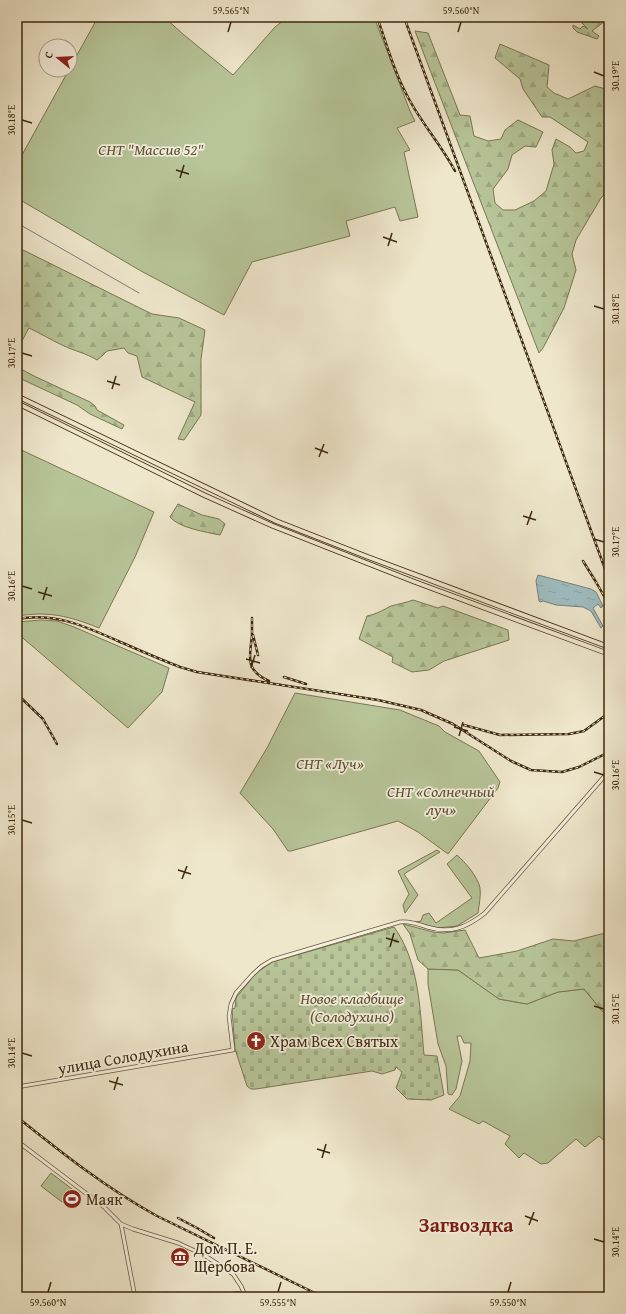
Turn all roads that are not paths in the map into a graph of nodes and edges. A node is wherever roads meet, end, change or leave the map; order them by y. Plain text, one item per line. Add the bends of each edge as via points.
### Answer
1 (17, 396) edge
2 (17, 403) edge
3 (609, 647) edge
4 (609, 654) edge
5 (609, 771) edge
6 (17, 1087) edge
7 (17, 1141) edge
8 (21, 1143) junction
9 (18, 1147) dead end
10 (121, 1224) junction
11 (244, 1293) junction
12 (135, 1297) edge
13 (215, 1297) edge
14 (259, 1297) edge

1 - 3 highway via 276,521
2 - 4 highway via 273,526
5 - 6 street, улица Солодухина via 485,913 470,924 445,931 406,921 272,960 262,966 236,994 231,1004 233,1050
7 - 8 street
8 - 9 street
8 - 10 street via 104,1207
10 - 11 street via 178,1243 204,1255 233,1274
10 - 12 street
11 - 13 street
11 - 14 street

